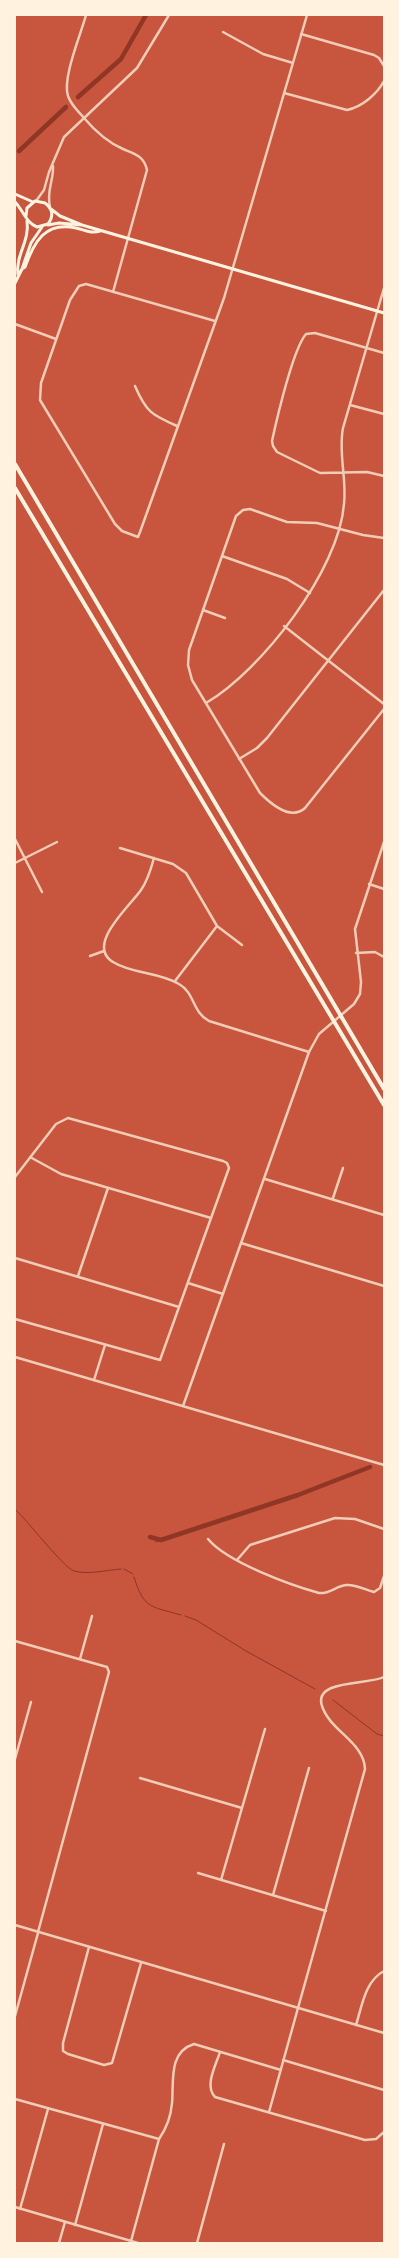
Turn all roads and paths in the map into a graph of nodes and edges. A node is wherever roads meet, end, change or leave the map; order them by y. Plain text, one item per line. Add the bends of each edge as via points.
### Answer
1 (86, 15) edge
2 (169, 15) edge
3 (307, 15) edge
4 (223, 32) dead end
5 (301, 34) junction
6 (293, 63) junction
7 (384, 66) edge
8 (384, 81) edge
9 (284, 93) junction
10 (84, 118) junction
11 (53, 164) junction
12 (15, 194) edge
13 (34, 201) junction
14 (15, 202) edge
15 (50, 208) junction
16 (27, 218) junction
17 (82, 225) junction
18 (44, 226) junction
19 (100, 230) junction
20 (128, 238) junction
21 (22, 269) junction
22 (233, 269) junction
23 (18, 274) junction
24 (15, 283) edge
25 (384, 288) edge
26 (113, 292) junction
27 (377, 311) junction
28 (384, 313) edge
29 (215, 321) junction
30 (15, 324) edge
31 (56, 339) junction
32 (366, 348) junction
33 (384, 353) edge
34 (135, 386) dead end
35 (350, 404) junction
36 (384, 414) edge
37 (178, 426) junction
38 (15, 464) edge
39 (343, 473) junction
40 (384, 476) edge
41 (15, 488) edge
42 (339, 529) junction
43 (384, 538) edge
44 (222, 556) junction
45 (384, 590) edge
46 (310, 593) junction
47 (203, 610) junction
48 (225, 618) dead end
49 (284, 626) junction
50 (330, 662) junction
51 (206, 703) junction
52 (384, 704) edge
53 (384, 709) edge
54 (239, 759) junction
55 (15, 839) edge
56 (57, 842) dead end
57 (384, 842) edge
58 (383, 846) edge
59 (120, 848) dead end
60 (25, 858) junction
61 (154, 858) junction
62 (15, 863) edge
63 (368, 884) junction
64 (384, 889) edge
65 (42, 892) dead end
66 (217, 926) junction
67 (242, 945) dead end
68 (104, 951) junction
69 (356, 953) junction
70 (90, 956) dead end
71 (384, 957) edge
72 (175, 981) junction
73 (340, 1014) junction
74 (333, 1021) junction
75 (309, 1052) junction
76 (384, 1089) edge
77 (384, 1105) edge
78 (30, 1157) junction
79 (343, 1168) dead end
80 (15, 1177) edge
81 (265, 1179) junction
82 (108, 1188) junction
83 (332, 1198) junction
84 (384, 1215) edge
85 (212, 1218) junction
86 (241, 1243) junction
87 (15, 1258) edge
88 (78, 1276) junction
89 (188, 1283) junction
90 (384, 1286) edge
91 (223, 1294) junction
92 (180, 1307) junction
93 (15, 1318) edge
94 (105, 1344) junction
95 (15, 1357) edge
96 (94, 1380) junction
97 (183, 1406) junction
98 (384, 1465) edge
99 (384, 1528) edge
100 (208, 1539) dead end
101 (237, 1560) junction
102 (384, 1576) edge
103 (92, 1616) dead end
104 (15, 1641) edge
105 (80, 1659) junction
106 (384, 1677) edge
107 (31, 1702) dead end
108 (265, 1728) dead end
109 (15, 1759) edge
110 (309, 1768) dead end
111 (140, 1778) dead end
112 (242, 1808) junction
113 (198, 1873) dead end
114 (221, 1880) junction
115 (273, 1895) junction
116 (326, 1911) junction
117 (15, 1925) edge
118 (38, 1932) junction
119 (89, 1947) junction
120 (141, 1962) junction
121 (384, 1971) edge
122 (298, 2008) junction
123 (15, 2016) edge
124 (356, 2025) junction
125 (384, 2033) edge
126 (220, 2052) junction
127 (284, 2060) junction
128 (281, 2070) junction
129 (384, 2090) edge
130 (15, 2099) edge
131 (48, 2108) junction
132 (269, 2112) junction
133 (103, 2124) junction
134 (384, 2132) edge
135 (158, 2139) junction
136 (224, 2144) dead end
137 (15, 2207) edge
138 (20, 2209) junction
139 (65, 2222) junction
140 (75, 2225) junction
141 (131, 2241) junction
142 (59, 2243) edge
143 (138, 2243) edge
144 (196, 2243) edge

1 - 10 street via 67,85 70,100
2 - 10 street via 136,68
3 - 5 street
4 - 6 street via 264,54
5 - 6 street
5 - 7 street via 374,55
6 - 9 street
8 - 9 street via 366,101 347,110
9 - 22 street
10 - 11 street via 61,141
10 - 20 street via 106,139 138,155 146,167
11 - 13 street via 43,192
11 - 15 street via 54,173 48,193
12 - 13 main road
13 - 15 main road via 43,201
13 - 16 main road via 27,208
14 - 16 main road
15 - 17 main road
15 - 18 main road via 52,217
16 - 18 main road via 34,226
16 - 23 main road via 28,235 17,266
17 - 18 main road via 59,223
17 - 19 main road
18 - 21 main road via 31,242
19 - 20 main road
19 - 21 main road via 93,233 64,227 50,231 36,241 26,267
20 - 22 main road
20 - 26 street
21 - 23 main road
22 - 27 main road
22 - 29 street
23 - 24 main road
25 - 27 street
26 - 29 street
26 - 31 street via 86,284 79,286 70,300
27 - 28 main road
27 - 32 street
29 - 37 street
30 - 31 street
31 - 37 street via 41,383 40,400 122,531 138,538
32 - 33 street
32 - 35 street
32 - 39 street via 314,333 306,334 273,436 272,446 277,452 320,473
34 - 37 street via 152,415
35 - 36 street
35 - 39 street via 342,434
38 - 73 highway
39 - 40 street via 368,472
39 - 42 street via 344,505
41 - 74 highway
42 - 43 street
42 - 44 street via 317,523 287,522 250,509 243,510 236,516
42 - 46 street via 325,568
44 - 46 street via 287,579
44 - 47 street
45 - 50 street
46 - 49 street
47 - 48 street
47 - 51 street via 189,650 188,665 192,680
49 - 50 street
49 - 51 street via 267,649 229,688
50 - 52 street
50 - 54 street via 264,742
51 - 54 street
53 - 54 street via 300,813 288,812 267,801
55 - 60 street
56 - 60 street
57 - 58 street
58 - 63 street
59 - 61 street
60 - 62 street
60 - 65 street
61 - 66 street via 173,864 186,873
61 - 68 street via 145,883 106,936
63 - 64 street
63 - 69 street via 355,930
66 - 67 street
66 - 72 street
68 - 70 street
68 - 72 street via 116,964
69 - 71 street via 374,952
69 - 73 street via 360,994 354,1004
72 - 75 street via 189,994 198,1013 210,1021
73 - 74 street
73 - 76 highway
74 - 75 street via 319,1034
74 - 77 highway
75 - 81 street
78 - 80 street
78 - 82 street via 56,1173
78 - 85 street via 56,1124 70,1118 223,1161 229,1168
79 - 83 street
81 - 83 street
81 - 86 street
82 - 85 street
82 - 88 street
83 - 84 street
85 - 89 street
86 - 90 street
86 - 91 street
87 - 88 street
88 - 92 street
89 - 91 street
89 - 92 street
91 - 97 street
92 - 94 street via 160,1360
93 - 94 street
94 - 96 street
95 - 96 street
96 - 97 street
97 - 98 street
99 - 101 street via 350,1518 329,1519 250,1546
100 - 101 street
101 - 102 street via 319,1594 345,1585 377,1591
103 - 105 street
104 - 105 street
105 - 118 street via 109,1669
106 - 116 street via 335,1686 323,1695 323,1708 361,1754 365,1769
107 - 109 street
108 - 112 street
110 - 115 street
111 - 112 street
112 - 114 street
113 - 114 street
114 - 115 street
115 - 116 street
116 - 122 street
117 - 118 street
118 - 119 street
118 - 123 street
119 - 120 street
119 - 120 street via 63,2051 104,2065 110,2064 115,2056
120 - 122 street
121 - 124 street via 376,1975 370,1984
122 - 124 street
122 - 127 street
124 - 125 street
126 - 128 street
126 - 132 street via 211,2093 218,2098
126 - 135 street via 194,2044 183,2049 174,2068 171,2112
127 - 128 street
127 - 129 street
128 - 132 street
130 - 131 street
131 - 133 street
131 - 138 street
132 - 134 street via 365,2140 372,2141
133 - 135 street
133 - 140 street
135 - 141 street
136 - 144 street
137 - 138 street
138 - 139 street
139 - 140 street
139 - 142 street
140 - 141 street
141 - 143 street

